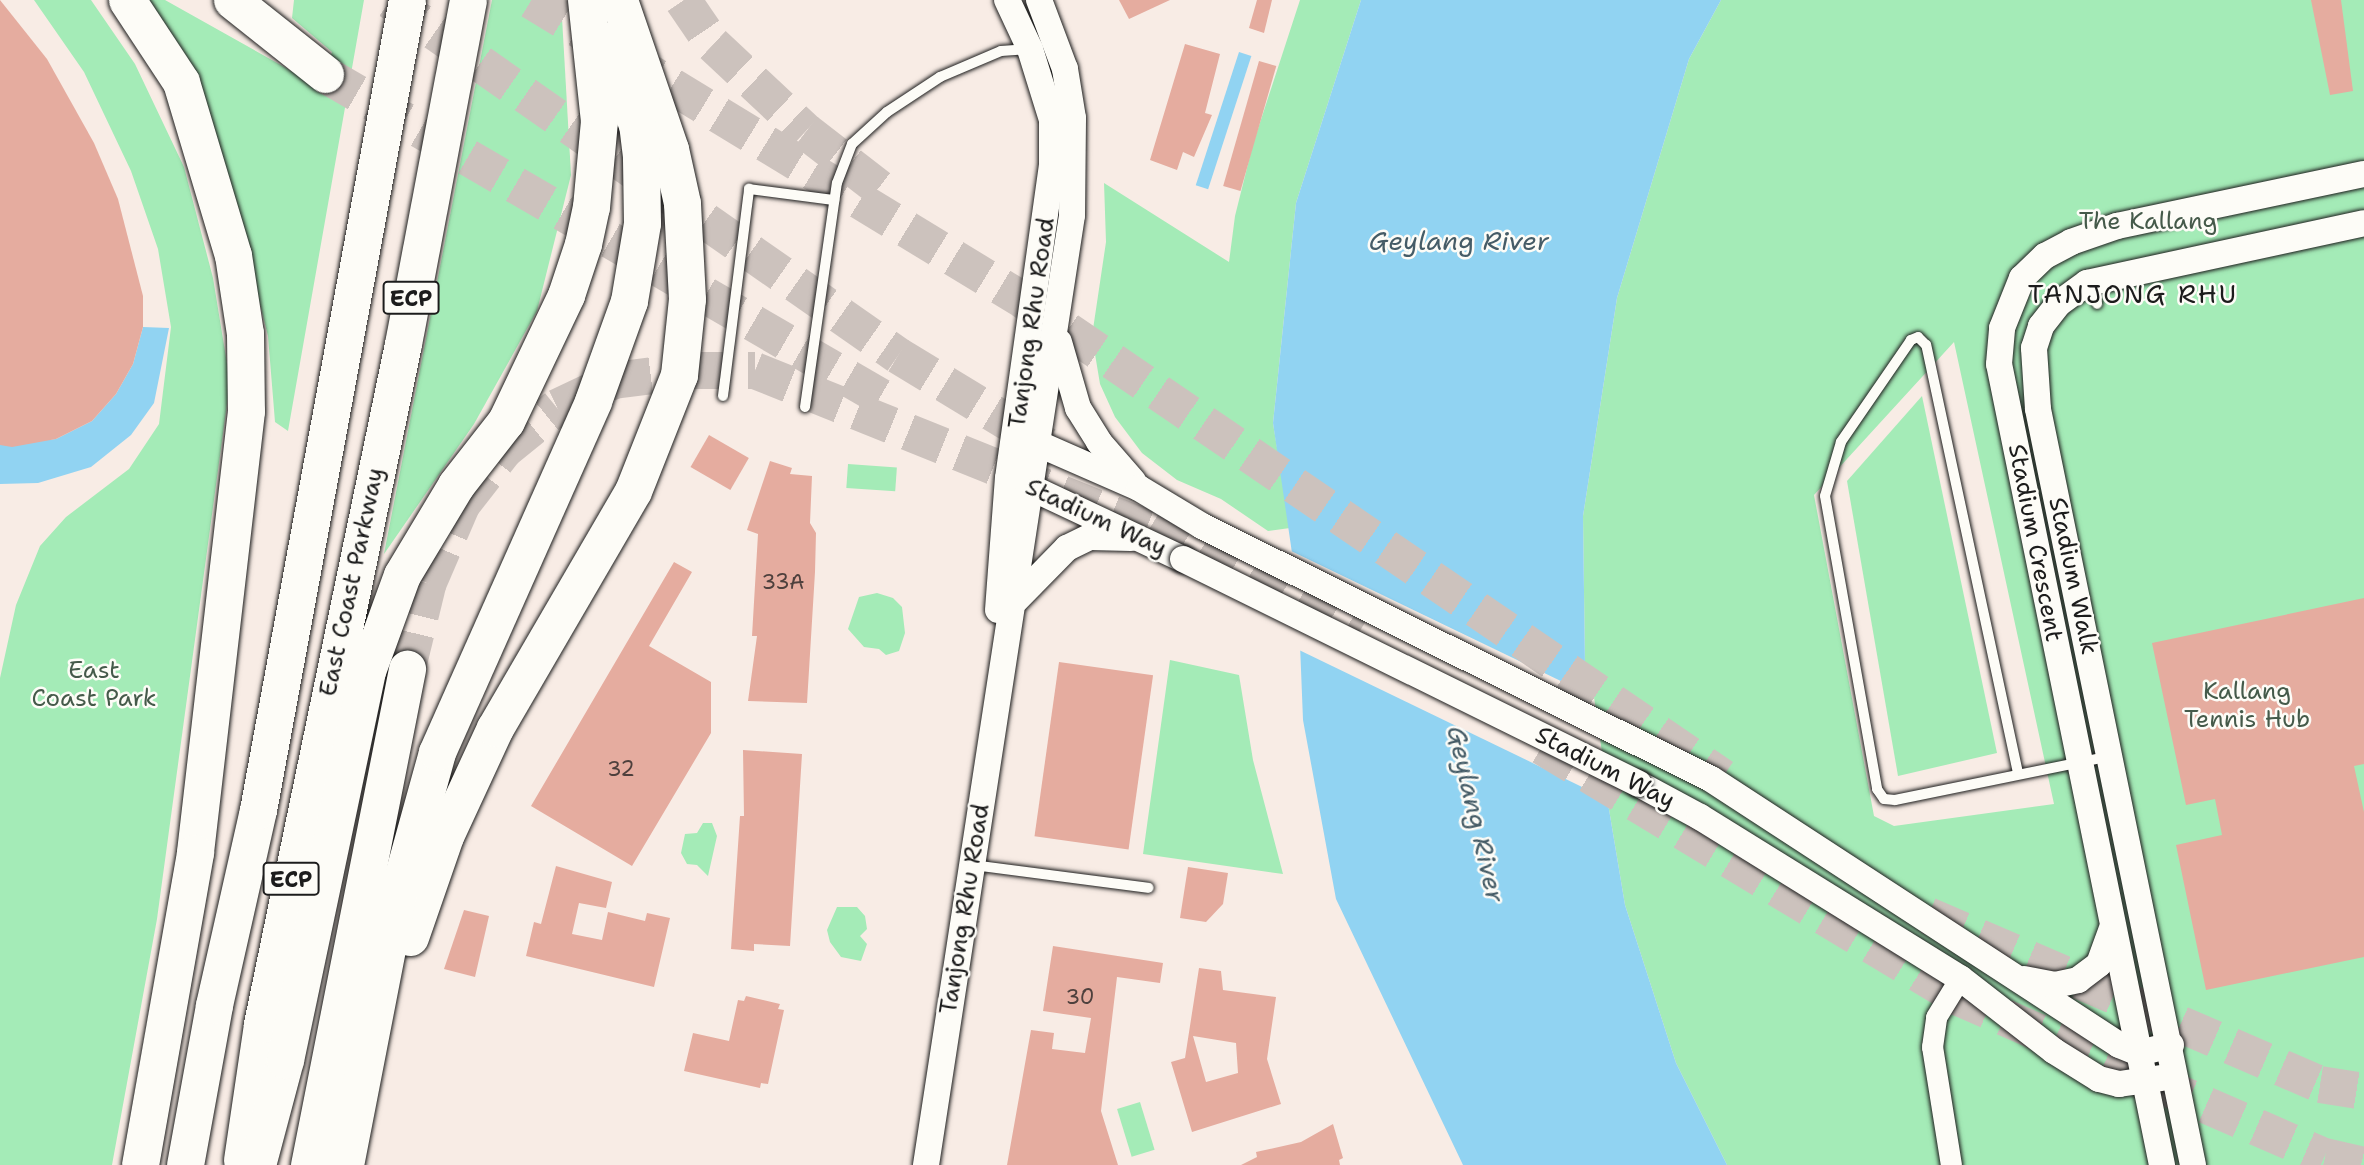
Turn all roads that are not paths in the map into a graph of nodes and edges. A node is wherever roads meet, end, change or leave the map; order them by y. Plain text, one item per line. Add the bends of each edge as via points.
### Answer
1 (127, 0) edge
2 (232, 0) edge
3 (407, 0) edge
4 (468, 0) edge
5 (589, 0) edge
6 (619, 0) edge
7 (1007, 0) edge
8 (1039, 0) edge
9 (1030, 49) junction
10 (325, 74) tunnel mouth
11 (2364, 174) edge
12 (834, 200) junction
13 (2364, 223) edge
14 (1057, 322) junction
15 (723, 396) dead end
16 (806, 407) dead end
17 (246, 411) junction
18 (1028, 439) junction
19 (1019, 482) junction
20 (1139, 488) junction
21 (1139, 538) junction
22 (1016, 600) junction
23 (1006, 653) junction
24 (407, 669) tunnel mouth
25 (2109, 757) junction
26 (2078, 762) junction
27 (2018, 773) junction
28 (973, 865) junction
29 (1149, 888) dead end
30 (2112, 928) junction
31 (1960, 978) junction
32 (2019, 978) junction
33 (214, 1005) junction
34 (2171, 1045) junction
35 (2139, 1053) junction
36 (2176, 1074) junction
37 (2144, 1082) junction
38 (362, 1089) junction
39 (140, 1165) edge
40 (185, 1165) edge
41 (242, 1165) edge
42 (257, 1165) edge
43 (309, 1165) edge
44 (345, 1165) edge
45 (926, 1165) edge
46 (1951, 1165) edge
47 (2162, 1165) edge
48 (2193, 1165) edge

1 - 17 highway via 181,82 233,255 245,333
2 - 10 highway
3 - 33 highway, East Coast Parkway / ECP via 261,796
4 - 41 highway, East Coast Parkway / ECP via 403,344 262,1024 243,1128
5 - 38 highway via 637,125 643,186 637,262 617,341 593,401 437,752 398,893
5 - 42 highway via 599,121 583,244 566,295 506,421 456,485 402,575 367,671 285,1060
6 - 38 highway via 670,149 682,203 687,299 679,375 633,491 495,728 450,825
7 - 9 street, Tanjong Rhu Road
8 - 14 street, Tanjong Rhu Road via 1065,69 1073,118 1072,215
9 - 12 lane via 1001,51 940,78 887,112 852,144
9 - 18 street, Tanjong Rhu Road via 1052,120 1052,166
11 - 26 street, Stadium Crescent via 2117,226 2045,256 2022,278 2014,293 2001,328 1999,364
12 - 15 lane via 749,188
12 - 16 lane
13 - 25 street, Stadium Walk via 2058,304 2041,326 2034,348 2034,375
14 - 18 street, Tanjong Rhu Road
14 - 20 street via 1061,357 1078,408 1099,442
17 - 33 highway via 258,458 203,954
17 - 39 highway via 195,853
18 - 19 street, Tanjong Rhu Road
18 - 20 street, Stadium Way
19 - 21 street, Stadium Way
19 - 22 street, Tanjong Rhu Road
19 - 23 street, Tanjong Rhu Road via 998,609
20 - 32 street, Stadium Way via 1202,526 1711,779
21 - 22 street via 1090,537 1067,548
21 - 31 street, Stadium Way, bridge via 1639,784
22 - 23 street, Tanjong Rhu Road
23 - 28 street, Tanjong Rhu Road
24 - 43 highway
25 - 26 lane
25 - 34 street, Stadium Walk via 2145,947
26 - 27 lane
26 - 30 street, Stadium Crescent
27 - 27 lane via 1926,345 1917,337 1910,340 1841,442 1825,496 1877,789 1884,799 1895,800
28 - 29 lane
28 - 45 street, Tanjong Rhu Road
30 - 32 street via 2099,964 2078,980 2055,985
30 - 35 street, Stadium Crescent
31 - 37 street, Stadium Way via 2053,1051 2099,1079 2119,1084
31 - 46 street via 1936,1017 1932,1047
32 - 35 street, Stadium Way via 2072,1017
33 - 40 highway, East Coast Parkway / ECP
34 - 35 street
34 - 36 street, Stadium Walk
35 - 37 street, Stadium Crescent
36 - 37 street, Stadium Way
36 - 48 street, Stadium Walk
37 - 47 street, Stadium Crescent
38 - 44 highway

